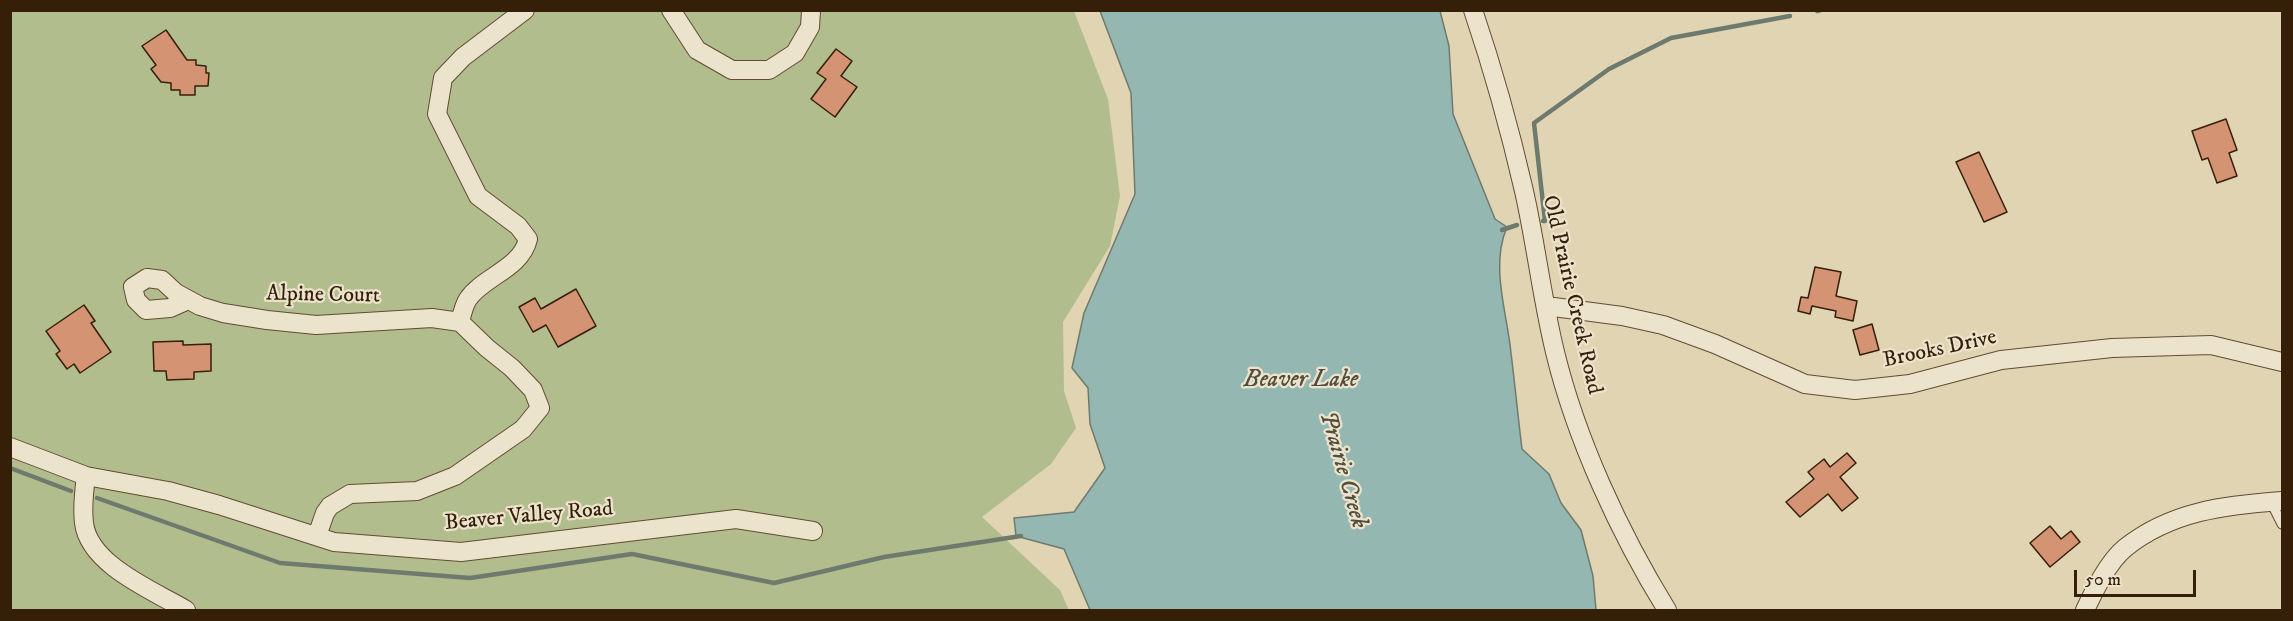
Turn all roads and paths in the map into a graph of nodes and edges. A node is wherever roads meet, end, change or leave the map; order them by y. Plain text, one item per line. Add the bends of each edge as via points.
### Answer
1 (525, 10) edge
2 (671, 10) edge
3 (812, 10) edge
4 (1473, 10) edge
5 (188, 300) dead end
6 (1546, 306) junction
7 (460, 321) junction
8 (2283, 362) edge
9 (10, 447) edge
10 (86, 476) junction
11 (2277, 501) edge
12 (2283, 524) edge
13 (813, 531) dead end
14 (317, 537) junction
15 (186, 610) edge
16 (1667, 610) edge
17 (2085, 610) edge

1 - 7 street via 442,78 436,114 478,196 518,226 528,239 525,250 466,300
2 - 3 street via 697,50 732,70 769,70 795,53 810,27
4 - 6 street, Old Prairie Creek Road via 1524,190
5 - 7 street, Alpine Court via 223,313 306,324 432,318
6 - 8 street, Brooks Drive via 1663,325 1805,384 1855,390 1910,384 2001,360 2112,348 2211,345
6 - 16 street, Old Prairie Creek Road via 1579,432 1628,541
7 - 14 street via 533,390 540,408 523,429 455,476 417,491 350,494 330,506
9 - 10 street, Beaver Valley Road
10 - 14 street, Beaver Valley Road via 199,499
10 - 15 street via 84,525 98,554 129,578
11 - 12 lane
11 - 17 street via 2212,508 2163,523 2123,549 2096,586
13 - 14 street, Beaver Valley Road via 736,519 461,552 334,542

